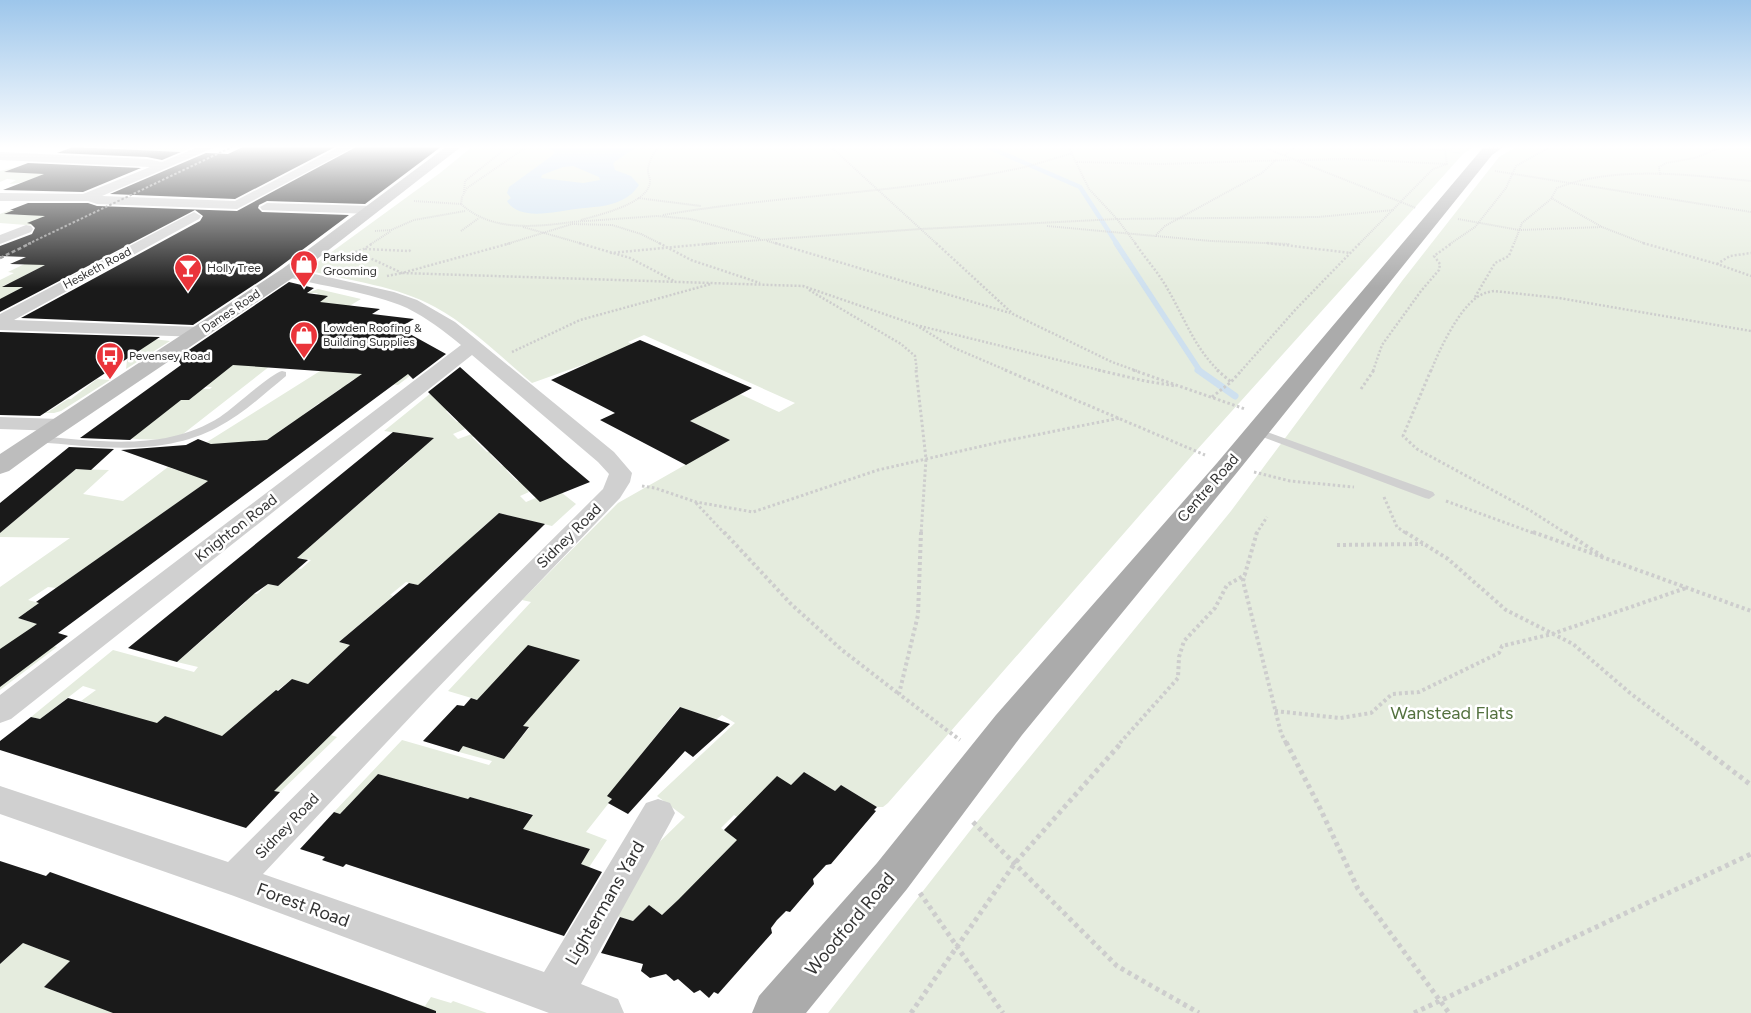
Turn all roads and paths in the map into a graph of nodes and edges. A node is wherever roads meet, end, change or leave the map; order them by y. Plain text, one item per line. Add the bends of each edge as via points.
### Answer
1 (99, 193) edge
2 (261, 193) edge
3 (393, 193) edge
4 (464, 193) edge
5 (645, 193) edge
6 (846, 193) edge
7 (883, 193) edge
8 (1093, 193) edge
9 (1225, 193) edge
10 (1379, 193) edge
11 (1409, 193) edge
12 (1452, 193) edge
13 (1502, 193) edge
14 (1554, 193) edge
15 (1634, 193) edge
16 (95, 195) junction
17 (0, 197) edge
18 (638, 198) junction
19 (1551, 198) junction
20 (407, 201) dead end
21 (1401, 202) junction
22 (461, 204) junction
23 (267, 207) dead end
24 (706, 207) junction
25 (371, 210) junction
26 (1394, 210) junction
27 (466, 211) junction
28 (1751, 212) edge
29 (1434, 215) junction
30 (194, 216) dead end
31 (657, 216) junction
32 (479, 218) junction
33 (584, 219) junction
34 (1178, 219) junction
35 (1117, 220) junction
36 (578, 222) junction
37 (572, 223) junction
38 (1478, 223) junction
39 (1035, 225) junction
40 (520, 226) junction
41 (1602, 227) junction
42 (26, 228) dead end
43 (921, 229) junction
44 (1519, 230) junction
45 (371, 231) dead end
46 (462, 231) dead end
47 (539, 232) junction
48 (1128, 234) junction
49 (1155, 236) junction
50 (0, 240) edge
51 (764, 240) junction
52 (370, 246) dead end
53 (375, 246) dead end
54 (669, 248) junction
55 (364, 249) dead end
56 (412, 249) dead end
57 (357, 252) dead end
58 (610, 253) junction
59 (1352, 254) junction
60 (1751, 254) edge
61 (1717, 264) junction
62 (288, 273) junction
63 (402, 273) junction
64 (1751, 276) edge
65 (675, 282) junction
66 (715, 283) junction
67 (765, 285) junction
68 (802, 286) junction
69 (351, 287) junction
70 (1474, 299) junction
71 (1013, 314) junction
72 (0, 321) edge
73 (0, 325) edge
74 (916, 325) junction
75 (1751, 331) edge
76 (200, 332) junction
77 (472, 346) junction
78 (490, 361) junction
79 (282, 374) dead end
80 (1231, 382) junction
81 (1187, 388) junction
82 (1361, 389) dead end
83 (1212, 397) junction
84 (1121, 418) junction
85 (0, 423) edge
86 (1262, 424) junction
87 (58, 426) junction
88 (37, 439) junction
89 (1195, 452) dead end
90 (926, 459) junction
91 (0, 466) edge
92 (1248, 470) dead end
93 (619, 482) junction
94 (1363, 488) dead end
95 (1381, 490) dead end
96 (1429, 494) joint
97 (696, 502) junction
98 (1267, 517) dead end
99 (1424, 544) junction
100 (1337, 545) dead end
101 (1608, 560) junction
102 (1245, 575) junction
103 (1686, 588) junction
104 (1751, 611) edge
105 (1552, 634) junction
106 (899, 694) junction
107 (0, 711) edge
108 (1275, 711) junction
109 (986, 757) junction
110 (1751, 785) edge
111 (0, 800) edge
112 (658, 813) dead end
113 (936, 820) junction
114 (1751, 854) edge
115 (1015, 863) junction
116 (892, 876) junction
117 (234, 880) junction
118 (957, 946) junction
119 (553, 994) junction
120 (1441, 1000) junction
121 (604, 1013) edge
122 (776, 1013) edge
123 (911, 1013) edge
124 (1003, 1013) edge
125 (1199, 1013) edge
126 (1414, 1013) edge
127 (1449, 1013) edge

1 - 16 street
2 - 16 street via 237,206 98,200 93,199
3 - 25 main road, Dames Road
4 - 22 path
5 - 18 path
6 - 24 path
7 - 43 path
8 - 35 path
9 - 34 path
10 - 21 path
11 - 21 path
12 - 29 main road, Centre Road
13 - 38 path
14 - 19 path
15 - 28 path
16 - 17 street via 65,199
18 - 24 path
18 - 33 path
19 - 41 path
19 - 44 path via 1522,223
20 - 22 path
21 - 26 path
21 - 29 path
22 - 27 path
23 - 25 street
24 - 31 path
25 - 62 main road, Dames Road
26 - 34 path via 1318,217
26 - 59 path
27 - 32 path
27 - 45 path via 414,220 391,230
29 - 38 path
29 - 86 main road, Centre Road
30 - 72 street, Hesketh Road
31 - 36 path
31 - 51 path via 691,219
32 - 40 path
32 - 46 path
33 - 36 path
33 - 37 path
34 - 35 path
34 - 49 path
35 - 39 path
35 - 48 path
36 - 37 path
37 - 40 path
37 - 47 path
37 - 54 path via 612,225 641,234
38 - 44 path
38 - 82 path via 1434,256 1440,264 1439,270 1382,346 1376,366
39 - 43 path
39 - 48 path
40 - 47 path
41 - 44 path
41 - 61 path via 1650,246
42 - 50 street
43 - 51 path
43 - 71 path
44 - 70 path via 1509,256 1495,263
47 - 58 path
47 - 63 path via 483,252
48 - 49 path
48 - 80 path via 1166,286 1211,364
49 - 59 path via 1286,244
51 - 54 path
51 - 71 path
52 - 53 path
54 - 58 path
54 - 67 path via 691,260
55 - 56 path
57 - 63 path
58 - 65 path via 630,258
59 - 80 path via 1296,309
60 - 61 path via 1730,256
61 - 64 path
62 - 69 street
62 - 76 main road, Dames Road
63 - 65 path
63 - 69 path
65 - 66 path
66 - 67 path
66 - 78 path via 580,320
67 - 68 path
68 - 74 path
68 - 90 path via 901,344 915,356
69 - 77 street via 411,304 449,326
70 - 75 path via 1486,291 1537,294
70 - 101 path via 1441,346 1403,436 1417,449 1530,511
71 - 81 path via 1112,362
73 - 76 street
74 - 81 path via 1145,381
74 - 84 path via 952,347
76 - 87 main road, Dames Road
77 - 78 street
77 - 107 street, Knighton Road
78 - 93 street via 606,457 621,473
79 - 88 lane via 216,425 171,442 144,446
80 - 83 path
81 - 83 path
83 - 86 path
84 - 89 path
84 - 90 path
85 - 87 street
86 - 96 lane
86 - 109 main road, Centre Road via 1009,725
87 - 88 main road, Dames Road
88 - 91 main road, Dames Road
90 - 97 path via 878,470 753,512
90 - 106 path via 918,615
92 - 94 path via 1290,481
93 - 97 path via 654,488
93 - 117 street, Sidney Road via 612,493
95 - 99 path via 1398,526
96 - 101 path
97 - 106 path via 791,604 842,650
98 - 102 path via 1256,534
99 - 100 path
99 - 105 path via 1448,559 1506,610
101 - 103 path
102 - 108 path via 1243,581
102 - 115 path via 1227,585 1215,608 1184,641 1178,657 1178,678
103 - 104 path
103 - 105 path
105 - 108 path via 1502,646 1500,654 1419,692 1392,694 1371,713 1340,718
105 - 110 path via 1573,644 1630,693
106 - 109 path via 948,733
108 - 120 path via 1281,733 1358,889
109 - 113 main road, Centre Road
111 - 117 street, Forest Road
112 - 119 street, Lightermans Yard
113 - 115 path via 976,823
113 - 116 main road, Woodford Road
114 - 120 path
115 - 118 path
115 - 125 path via 1117,966
116 - 118 path via 921,894
116 - 122 main road, Woodford Road
117 - 119 street, Forest Road
118 - 123 path
118 - 124 path
119 - 121 street, Forest Road
120 - 126 path
120 - 127 path

